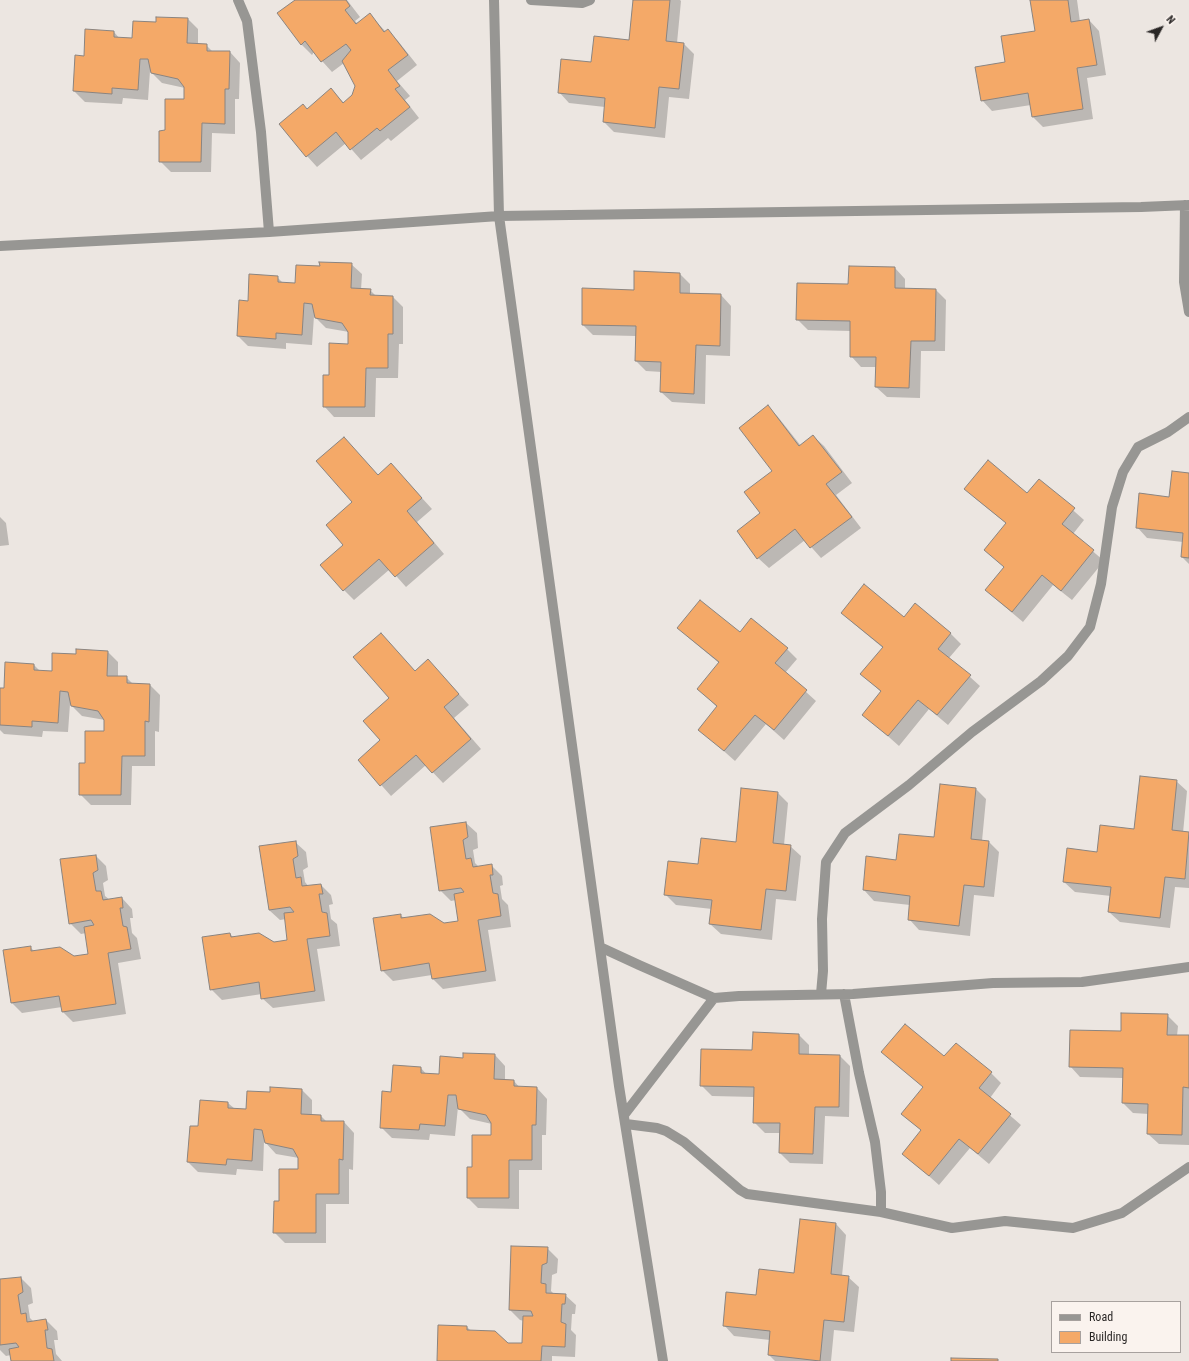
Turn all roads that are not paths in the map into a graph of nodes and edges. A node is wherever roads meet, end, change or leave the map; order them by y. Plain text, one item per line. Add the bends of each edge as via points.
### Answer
1 (238, 0) edge
2 (494, 0) edge
3 (531, 0) edge
4 (590, 0) edge
5 (1187, 205) edge
6 (499, 216) junction
7 (269, 232) junction
8 (0, 246) edge
9 (1189, 312) edge
10 (1189, 417) edge
11 (600, 947) junction
12 (1189, 967) edge
13 (821, 994) junction
14 (844, 994) junction
15 (714, 998) junction
16 (625, 1119) junction
17 (1189, 1167) edge
18 (881, 1212) junction
19 (662, 1361) edge

1 - 7 street via 247,21 260,117
2 - 6 street
3 - 4 street via 582,3
5 - 6 street
5 - 9 street via 1184,282
6 - 7 street
6 - 11 street
7 - 8 street
10 - 13 street via 1168,432 1138,447 1123,472 1112,508 1101,584 1090,627 1068,656 1041,681 845,833 829,856 826,862 822,919
11 - 15 street
11 - 16 street
12 - 14 street via 1082,982 993,984
13 - 14 street
13 - 15 street
14 - 18 street via 875,1142
15 - 16 street
16 - 18 street via 666,1131 684,1142 747,1194
16 - 19 street
17 - 18 street via 1122,1213 1073,1228 1005,1221 952,1228

